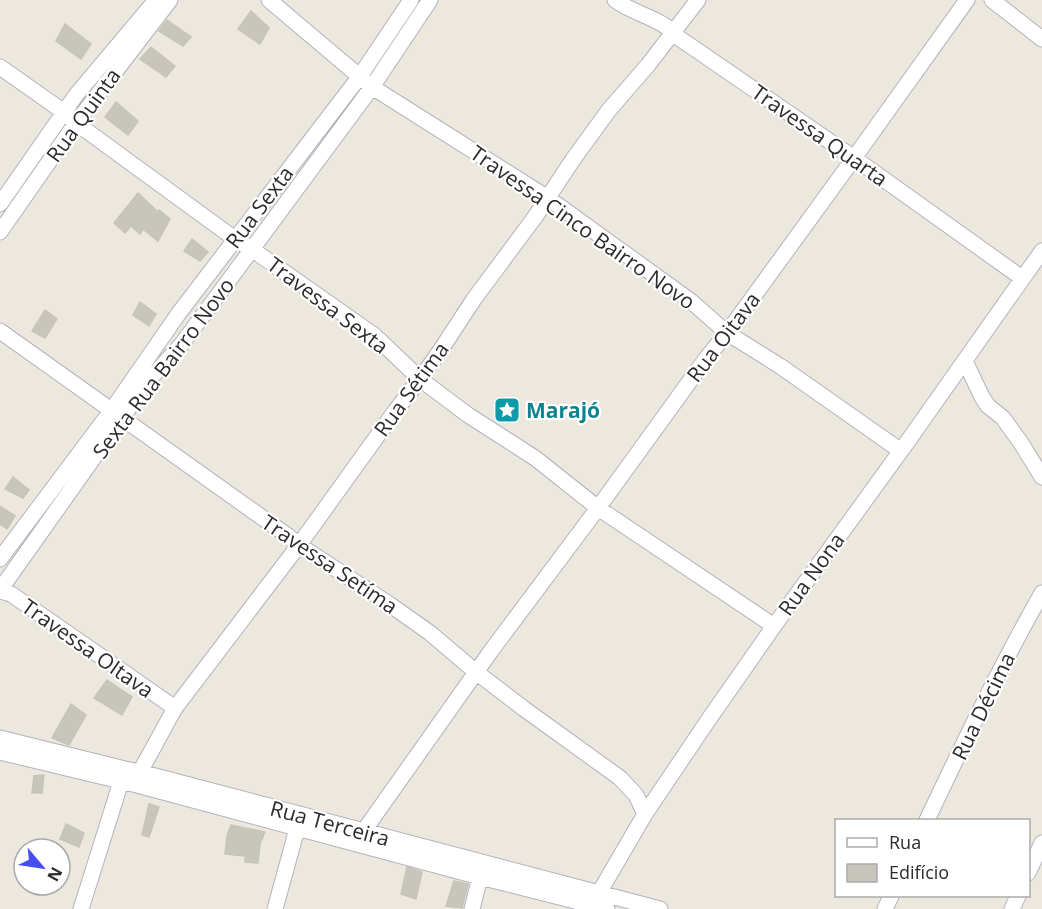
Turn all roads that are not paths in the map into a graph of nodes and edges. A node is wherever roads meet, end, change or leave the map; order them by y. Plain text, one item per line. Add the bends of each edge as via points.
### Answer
1 (156, 0) edge
2 (170, 0) edge
3 (269, 0) edge
4 (411, 0) edge
5 (430, 0) edge
6 (615, 0) edge
7 (698, 0) edge
8 (967, 0) edge
9 (992, 0) edge
10 (673, 31) junction
11 (1042, 39) edge
12 (0, 67) edge
13 (360, 76) junction
14 (372, 87) junction
15 (70, 117) junction
16 (854, 158) junction
17 (548, 198) junction
18 (0, 204) edge
19 (0, 232) edge
20 (235, 239) junction
21 (253, 250) junction
22 (1042, 251) edge
23 (1022, 278) junction
24 (0, 331) edge
25 (727, 333) junction
26 (965, 361) junction
27 (420, 379) junction
28 (116, 414) junction
29 (901, 452) junction
30 (1042, 477) edge
31 (598, 508) junction
32 (299, 545) junction
33 (0, 559) edge
34 (0, 590) edge
35 (1042, 593) edge
36 (774, 626) junction
37 (476, 672) junction
38 (175, 708) junction
39 (0, 738) edge
40 (0, 752) edge
41 (131, 777) junction
42 (645, 814) junction
43 (927, 819) edge
44 (300, 821) junction
45 (363, 832) junction
46 (1042, 843) edge
47 (482, 870) junction
48 (1030, 871) edge
49 (599, 903) edge
50 (81, 909) edge
51 (275, 909) edge
52 (472, 909) edge
53 (659, 909) edge

1 - 15 street, Rua Quinta via 76,95
2 - 15 street, Rua Quinta
3 - 13 street, Travessa Cinco Bairro Novo
4 - 13 street, Rua Sexta
5 - 14 street, Sexta Rua Bairro Novo
6 - 10 street, Travessa Quarta
7 - 10 street, Rua Sétima
8 - 16 street, Rua Oitava
9 - 11 street
10 - 16 street, Travessa Quarta
10 - 17 street, Rua Sétima via 609,110
12 - 15 street, Travessa Sexta
13 - 14 street, Travessa Cinco Bairro Novo
13 - 20 street, Rua Sexta
14 - 17 street, Travessa Cinco Bairro Novo
14 - 21 street, Sexta Rua Bairro Novo
15 - 18 street, Rua Quinta
15 - 19 street, Rua Quinta
15 - 20 street, Travessa Sexta
16 - 23 street, Travessa Quarta
16 - 25 street, Rua Oitava
17 - 25 street, Travessa Cinco Bairro Novo via 693,302
17 - 27 street, Rua Sétima
20 - 21 street, Travessa Sexta
20 - 28 street, Rua Sexta via 179,313
21 - 27 street, Travessa Sexta via 375,336
21 - 28 street, Sexta Rua Bairro Novo via 181,345
22 - 23 street, Rua Nona
23 - 26 street, Rua Nona
24 - 28 street, Travessa Setíma
25 - 29 street, Travessa Cinco Bairro Novo
25 - 31 street, Rua Oitava
26 - 29 street, Rua Nona
26 - 30 street via 982,397 1003,418
27 - 31 street, Travessa Sexta via 468,416 535,458
27 - 32 street, Rua Sétima
28 - 32 street, Travessa Setíma
28 - 33 street, Rua Sexta
28 - 34 street, Sexta Rua Bairro Novo via 94,458
29 - 36 street, Rua Nona
31 - 36 street, Travessa Sexta
31 - 37 street, Rua Oitava
32 - 37 street, Travessa Setíma via 430,633
32 - 38 street, Rua Sétima
34 - 38 street, Travessa OItava
35 - 43 street, Rua Décima
36 - 42 street, Rua Nona
37 - 42 street, Travessa Setíma via 620,778 636,795
37 - 45 street, Rua Oitava
38 - 41 street, Rua Sétima
39 - 41 street, Rua Terceira
40 - 41 street, Rua Terceira
41 - 44 street, Rua Terceira
41 - 50 street, Rua Sétima
42 - 49 street, Rua Nona
44 - 45 street, Rua Terceira
44 - 47 street, Rua Terceira
44 - 51 street
45 - 47 street, Rua Terceira
46 - 48 street
47 - 49 street, Rua Terceira
47 - 52 street
49 - 53 street, Rua Terceira

